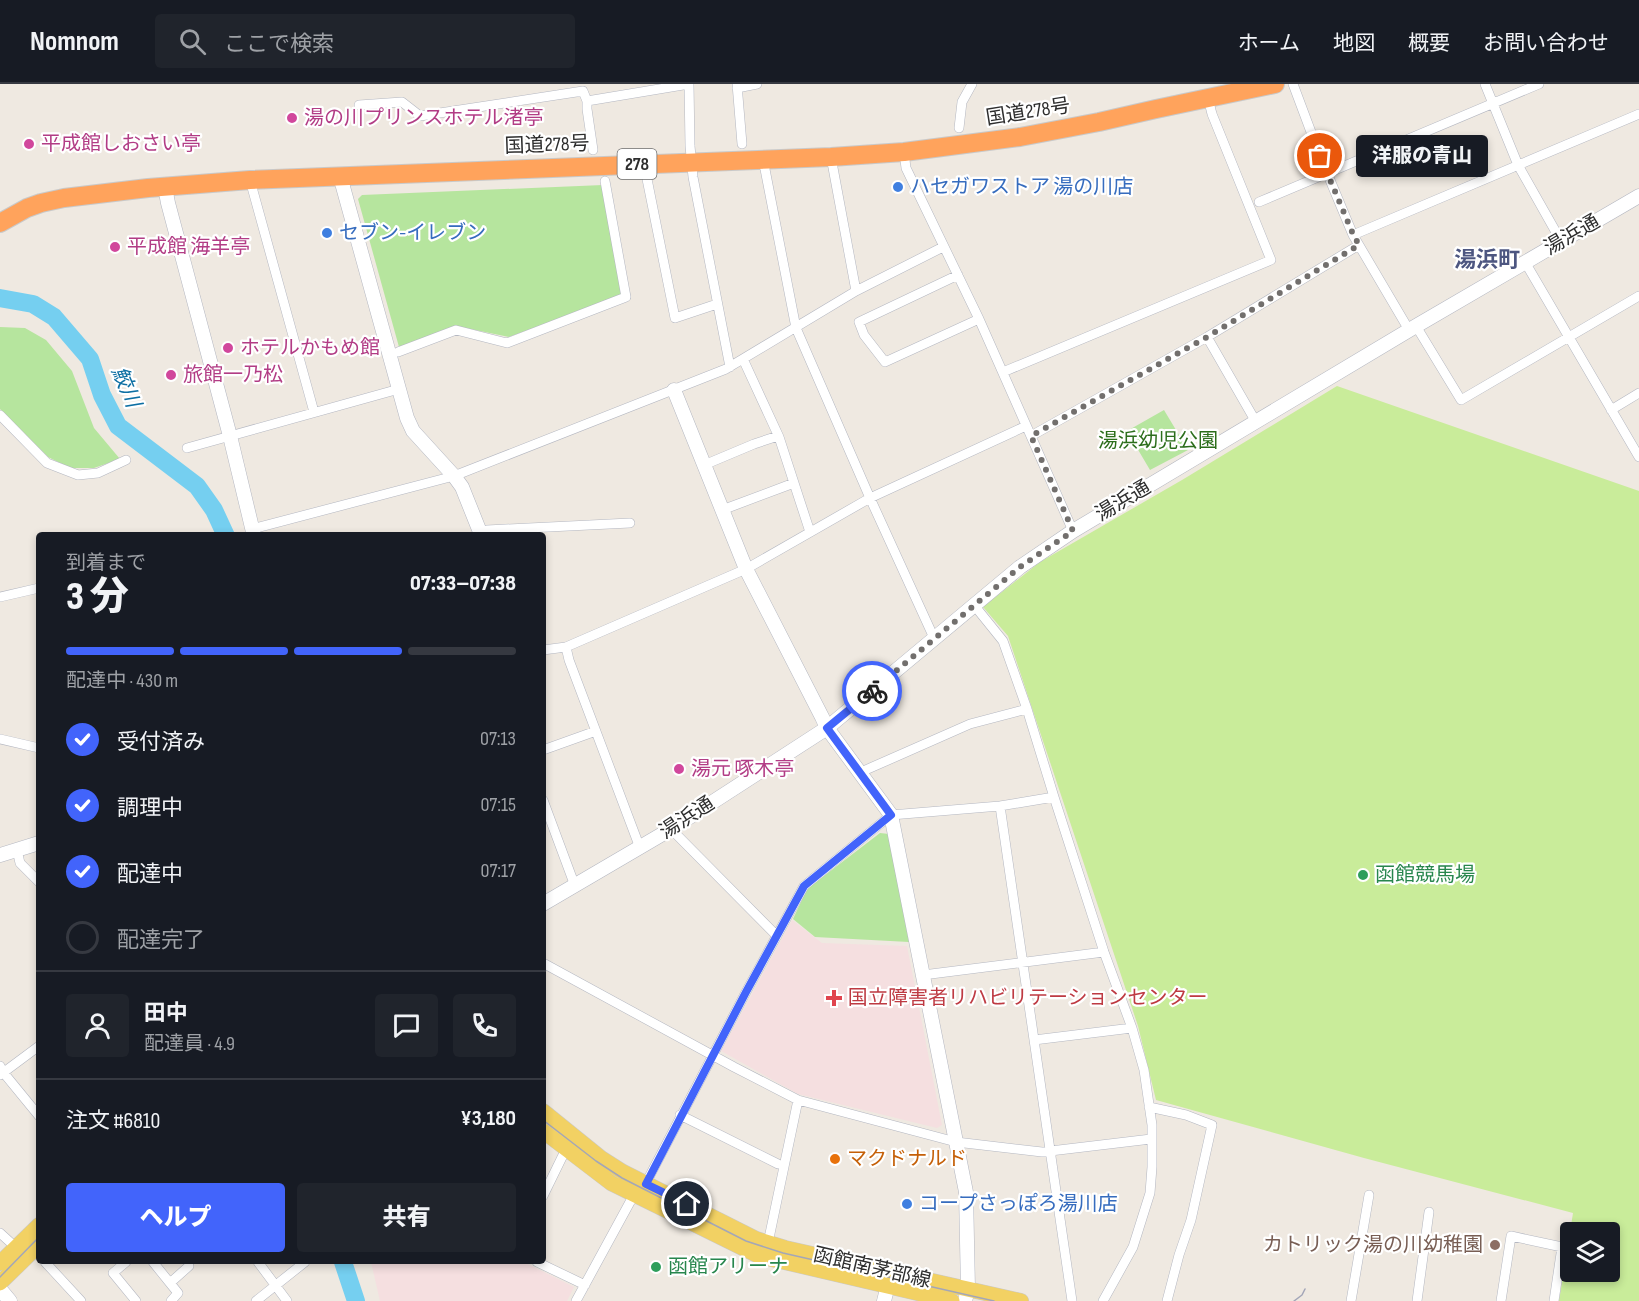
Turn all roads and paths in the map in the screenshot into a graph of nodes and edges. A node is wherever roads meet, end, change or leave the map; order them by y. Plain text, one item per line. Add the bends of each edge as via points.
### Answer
1 (689, 84) edge
2 (757, 84) edge
3 (972, 84) edge
4 (1275, 84) edge
5 (1293, 84) edge
6 (1485, 84) edge
7 (1539, 84) edge
8 (737, 86) edge
9 (1208, 98) junction
10 (588, 101) junction
11 (1492, 104) junction
12 (358, 105) dead end
13 (1639, 114) edge
14 (959, 128) dead end
15 (742, 144) dead end
16 (593, 150) dead end
17 (904, 152) junction
18 (831, 157) junction
19 (763, 159) junction
20 (691, 162) junction
21 (1518, 165) junction
22 (1328, 173) junction
23 (340, 176) junction
24 (647, 179) dead end
25 (250, 180) junction
26 (605, 181) dead end
27 (165, 187) junction
28 (1639, 196) edge
29 (1259, 202) dead end
30 (0, 223) edge
31 (1353, 234) junction
32 (1561, 241) junction
33 (1359, 245) junction
34 (943, 247) junction
35 (1525, 262) junction
36 (958, 275) junction
37 (856, 291) junction
38 (1639, 296) edge
39 (717, 304) junction
40 (979, 319) junction
41 (796, 327) junction
42 (1413, 328) junction
43 (1207, 337) junction
44 (1569, 337) junction
45 (398, 352) dead end
46 (743, 359) junction
47 (730, 367) junction
48 (1003, 372) junction
49 (399, 389) junction
50 (674, 390) junction
51 (1639, 393) edge
52 (1611, 410) junction
53 (314, 412) junction
54 (0, 415) edge
55 (1256, 422) junction
56 (1026, 426) junction
57 (230, 436) junction
58 (778, 436) junction
59 (1031, 436) junction
60 (187, 448) dead end
61 (1639, 457) edge
62 (126, 460) dead end
63 (704, 465) junction
64 (454, 476) junction
65 (794, 483) junction
66 (870, 498) junction
67 (722, 510) junction
68 (630, 523) dead end
69 (1073, 531) junction
70 (253, 532) edge
71 (479, 532) edge
72 (484, 532) edge
73 (810, 532) junction
74 (746, 569) junction
75 (36, 589) edge
76 (0, 597) edge
77 (974, 605) junction
78 (934, 638) junction
79 (566, 647) junction
80 (546, 650) edge
81 (1027, 709) junction
82 (827, 728) junction
83 (596, 731) junction
84 (0, 739) edge
85 (36, 747) edge
86 (546, 749) edge
87 (861, 772) junction
88 (1053, 797) junction
89 (1000, 806) junction
90 (546, 808) edge
91 (891, 815) junction
92 (671, 829) junction
93 (36, 844) edge
94 (640, 848) junction
95 (17, 850) junction
96 (0, 855) edge
97 (36, 879) edge
98 (575, 886) junction
99 (546, 902) edge
100 (777, 936) junction
101 (1104, 952) junction
102 (1023, 962) junction
103 (546, 965) edge
104 (923, 975) junction
105 (1132, 1028) junction
106 (1034, 1040) junction
107 (36, 1048) edge
108 (713, 1054) junction
109 (1, 1071) edge
110 (798, 1100) junction
111 (1149, 1107) junction
112 (36, 1112) edge
113 (546, 1113) edge
114 (680, 1115) junction
115 (546, 1133) edge
116 (1151, 1139) junction
117 (956, 1142) junction
118 (566, 1149) junction
119 (1050, 1152) junction
120 (778, 1164) dead end
121 (646, 1184) junction
122 (546, 1190) edge
123 (635, 1195) junction
124 (1369, 1195) dead end
125 (1429, 1212) dead end
126 (36, 1228) edge
127 (0, 1233) edge
128 (11, 1243) dead end
129 (768, 1243) junction
130 (36, 1251) edge
131 (0, 1263) edge
132 (47, 1264) edge
133 (124, 1264) edge
134 (155, 1264) edge
135 (260, 1264) edge
136 (303, 1264) edge
137 (541, 1264) edge
138 (189, 1266) dead end
139 (0, 1283) edge
140 (170, 1283) junction
141 (276, 1286) junction
142 (585, 1286) junction
143 (888, 1286) edge
144 (0, 1289) edge
145 (966, 1295) edge
146 (10, 1301) edge
147 (81, 1301) edge
148 (136, 1301) edge
149 (171, 1301) edge
150 (256, 1301) edge
151 (287, 1301) edge
152 (576, 1301) edge
153 (951, 1301) edge
154 (1021, 1301) edge
155 (1072, 1301) edge
156 (1103, 1301) edge
157 (1167, 1301) edge
158 (1351, 1301) edge
159 (1417, 1301) edge
160 (1501, 1301) edge
161 (1554, 1301) edge

1 - 10 street
1 - 20 street
2 - 8 street
3 - 14 street via 962,102
4 - 9 highway, 国道278号 / 278
5 - 22 street
6 - 11 street
7 - 11 street
8 - 15 street
9 - 17 highway, 国道278号 / 278 via 1065,129
9 - 48 street via 1271,260
10 - 12 street via 584,91 420,116 402,102
10 - 16 street
11 - 21 street
11 - 22 street
13 - 21 street
17 - 18 highway, 国道278号 / 278
17 - 34 street via 906,168
18 - 19 highway, 国道278号 / 278
18 - 37 street
19 - 20 highway, 国道278号 / 278
19 - 41 street
20 - 23 highway, 国道278号 / 278
20 - 39 street
21 - 31 street
21 - 32 street
22 - 29 street
22 - 31 street
23 - 25 highway, 国道278号 / 278
23 - 49 street
24 - 39 street via 675,318
25 - 27 highway, 国道278号 / 278
25 - 53 street
26 - 45 street via 626,297 507,342 456,330
27 - 30 highway, 国道278号 / 278 via 41,203
27 - 57 street
28 - 32 street, 湯浜通
31 - 33 street
32 - 35 street, 湯浜通
33 - 42 street
33 - 43 street
34 - 36 street
34 - 37 street
35 - 42 street, 湯浜通
35 - 44 street
36 - 40 street
36 - 40 street via 859,322 864,335 885,362
37 - 41 street
38 - 44 street
39 - 47 street
40 - 48 street
41 - 46 street
41 - 66 street
42 - 44 street via 1461,400
42 - 55 street, 湯浜通
43 - 55 street
43 - 59 street
44 - 52 street
46 - 47 street
46 - 58 street
47 - 50 street
48 - 56 street
49 - 53 street
49 - 64 street via 413,431
50 - 63 street
50 - 64 street
51 - 52 street
52 - 61 street
53 - 57 street
54 - 62 street via 47,464 78,475 98,473
55 - 69 street, 湯浜通
56 - 59 street
56 - 66 street
57 - 60 street
57 - 70 street
58 - 63 street
58 - 65 street
59 - 69 street
63 - 67 street
64 - 70 street
64 - 71 street
65 - 67 street
65 - 73 street
66 - 73 street
66 - 78 street
67 - 74 street
68 - 72 street
69 - 77 street, 湯浜通
73 - 74 street
74 - 79 street
74 - 82 street
75 - 76 street
77 - 78 street, 湯浜通
77 - 81 street via 1003,641
78 - 82 street, 湯浜通
79 - 80 street
79 - 83 street
81 - 87 street via 970,724
81 - 88 street
82 - 87 street
82 - 92 street, 湯浜通
83 - 86 street
83 - 94 street
84 - 85 street
87 - 91 street
88 - 89 street
88 - 101 street
89 - 91 street
89 - 102 street
90 - 98 street
91 - 100 street via 804,886
91 - 104 street
92 - 94 street, 湯浜通
92 - 100 street
93 - 95 street
94 - 98 street, 湯浜通
95 - 96 street
95 - 97 street via 20,863
98 - 99 street, 湯浜通
100 - 108 street
101 - 102 street
101 - 105 street
102 - 104 street
102 - 106 street
103 - 108 street
104 - 117 street
105 - 106 street
105 - 111 street
106 - 119 street
107 - 109 street
108 - 110 street
108 - 114 street
109 - 112 street
110 - 117 street
110 - 129 street
111 - 116 street
111 - 157 street via 1212,1125 1191,1220
113 - 121 main road, 函館南茅部線 via 601,1158
114 - 120 street
114 - 121 street
115 - 118 main road, 函館南茅部線
116 - 119 street
116 - 156 street via 1150,1192 1143,1219
117 - 119 street
117 - 145 street via 966,1192
118 - 122 street
118 - 123 main road, 函館南茅部線 via 611,1183
119 - 155 street
121 - 123 street
121 - 129 main road, 函館南茅部線
123 - 142 street
123 - 143 main road, 函館南茅部線 via 759,1256
124 - 158 street
125 - 159 street
126 - 131 main road
127 - 128 street
129 - 143 main road, 函館南茅部線
130 - 139 main road
132 - 147 street
133 - 148 street via 113,1273
134 - 140 street
135 - 141 street
136 - 141 street
137 - 142 street
138 - 140 street
140 - 149 street via 178,1293
141 - 150 street
141 - 151 street
142 - 152 street
143 - 145 main road, 函館南茅部線
143 - 153 main road, 函館南茅部線
144 - 146 street
145 - 154 main road, 函館南茅部線
160 - 161 street via 1510,1236 1562,1247

